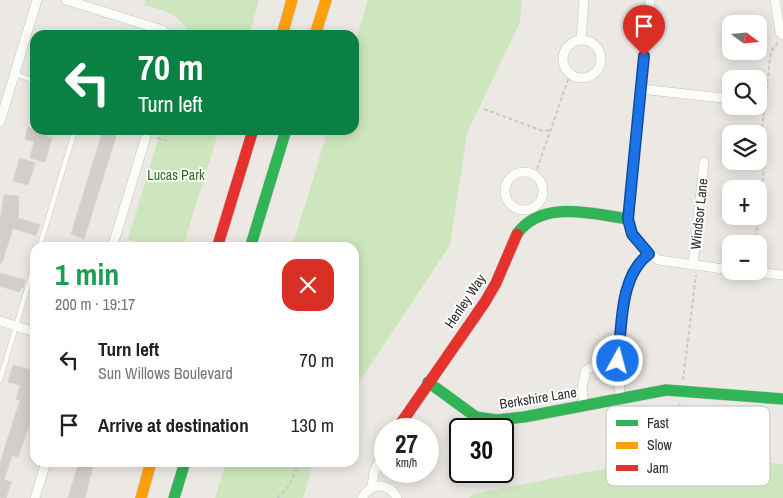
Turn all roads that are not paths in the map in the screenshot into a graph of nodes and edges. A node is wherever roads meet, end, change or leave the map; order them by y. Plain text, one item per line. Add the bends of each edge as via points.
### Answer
1 (37, 0) edge
2 (66, 0) edge
3 (292, 0) edge
4 (326, 0) edge
5 (584, 0) edge
6 (650, 0) edge
7 (775, 0) edge
8 (162, 30) edge
9 (283, 30) edge
10 (317, 30) edge
11 (783, 36) edge
12 (580, 40) junction
13 (14, 74) junction
14 (30, 79) edge
15 (641, 88) junction
16 (722, 97) edge
17 (0, 122) edge
18 (74, 135) edge
19 (146, 135) edge
20 (251, 135) edge
21 (284, 135) edge
22 (704, 162) dead end
23 (538, 212) junction
24 (628, 219) junction
25 (42, 242) edge
26 (114, 242) edge
27 (219, 242) edge
28 (252, 242) edge
29 (649, 254) junction
30 (695, 265) junction
31 (722, 269) edge
32 (767, 273) edge
33 (783, 275) edge
34 (30, 279) edge
35 (0, 321) edge
36 (16, 326) junction
37 (30, 330) edge
38 (618, 365) junction
39 (0, 380) edge
40 (428, 382) junction
41 (620, 399) junction
42 (783, 399) edge
43 (584, 406) junction
44 (404, 418) edge
45 (44, 467) edge
46 (150, 467) edge
47 (183, 467) edge
48 (374, 472) edge
49 (372, 487) junction
50 (35, 498) edge
51 (141, 498) edge
52 (174, 498) edge
53 (362, 498) edge
54 (397, 498) edge

1 - 13 street
2 - 8 street
3 - 9 main road
4 - 10 main road
5 - 12 street
6 - 15 street
7 - 11 street
12 - 12 street via 587,40 600,52 598,70 588,77 575,77 563,63 565,50
13 - 14 lane
13 - 17 street
15 - 16 street
15 - 24 street
18 - 25 lane
19 - 26 street
20 - 27 main road
21 - 28 main road
22 - 30 street, Windsor Lane
23 - 23 street via 543,196 542,184 535,175 523,172 511,177 505,188 512,206
23 - 24 main road, Henley Way
23 - 40 main road, Henley Way via 520,231 495,284
24 - 29 street via 632,234
29 - 30 street via 659,260
29 - 38 street via 639,262 630,280
30 - 31 street
32 - 33 street
34 - 36 lane
35 - 36 street
36 - 37 street
36 - 39 lane
38 - 41 street
38 - 43 street via 595,366 586,370 582,387
40 - 43 main road, Berkshire Lane via 476,417 486,419 524,417
40 - 44 main road, Henley Way
41 - 42 main road, Berkshire Lane via 682,390
41 - 43 main road, Berkshire Lane
45 - 50 street
46 - 51 main road
47 - 52 main road
48 - 49 street
49 - 53 street
49 - 54 street via 388,488

